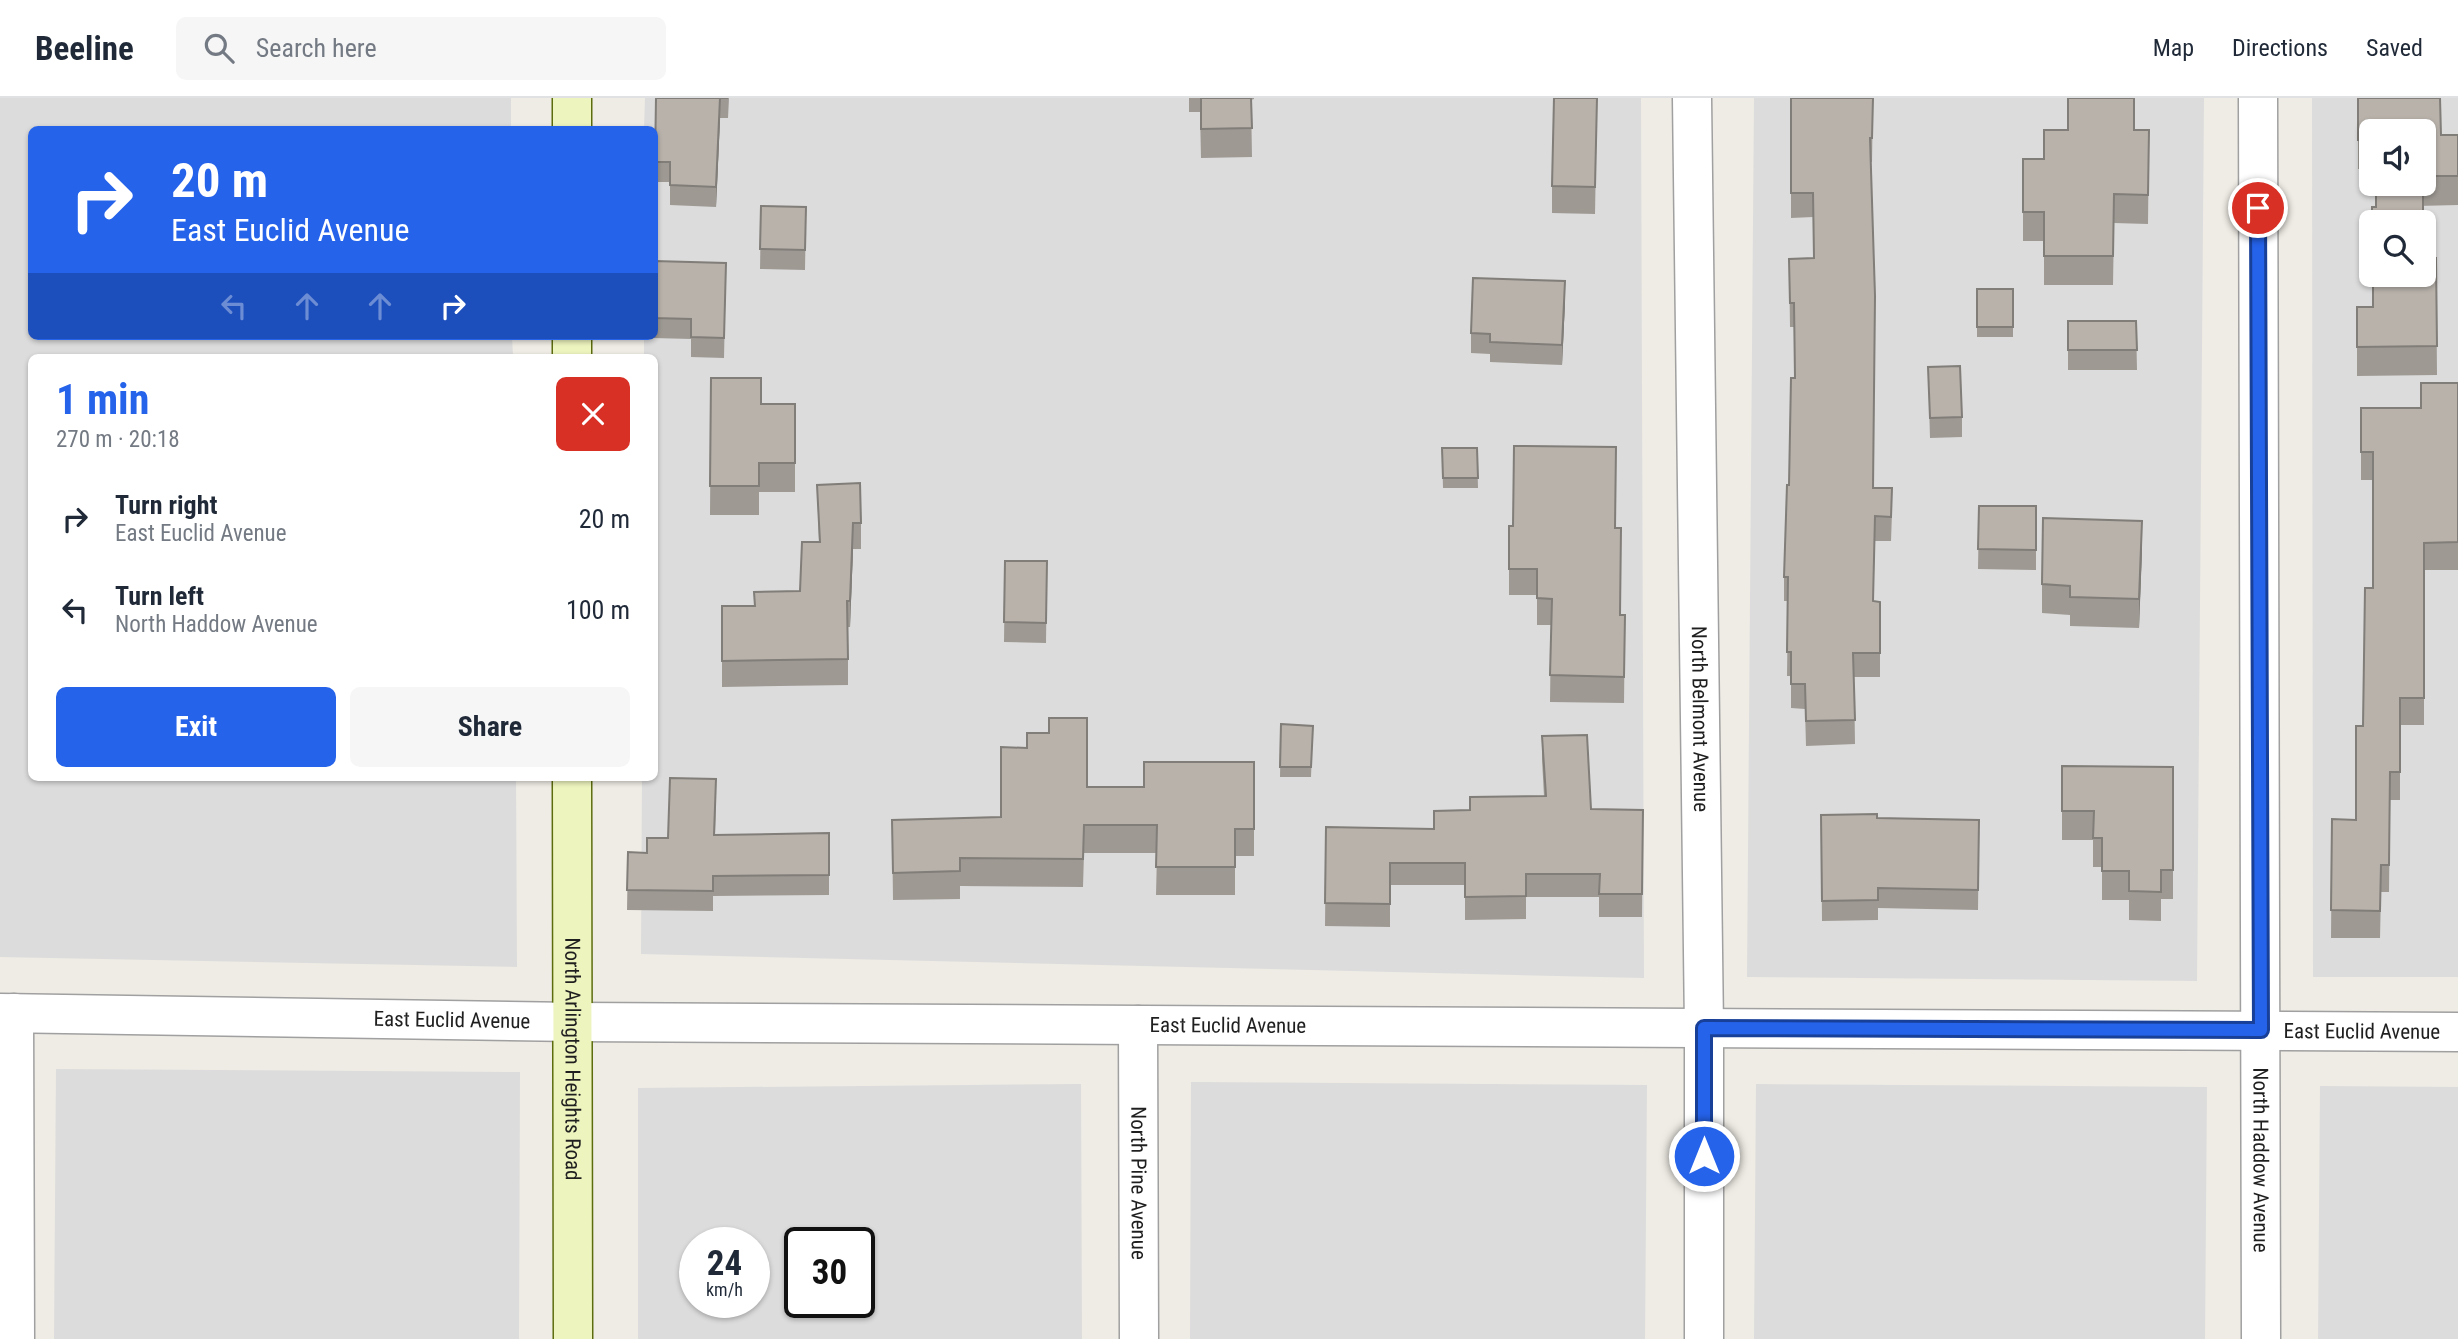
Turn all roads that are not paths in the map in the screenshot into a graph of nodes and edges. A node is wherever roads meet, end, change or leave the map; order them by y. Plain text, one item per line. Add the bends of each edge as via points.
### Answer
1 (572, 98) edge
2 (1692, 98) edge
3 (2258, 98) edge
4 (572, 126) edge
5 (572, 781) edge
6 (7, 1013) edge
7 (574, 1021) junction
8 (1138, 1025) junction
9 (1704, 1028) junction
10 (2261, 1030) junction
11 (2458, 1032) edge
12 (15, 1339) edge
13 (573, 1339) edge
14 (1139, 1339) edge
15 (1704, 1339) edge
16 (2261, 1339) edge

1 - 4 main road
2 - 9 street, North Belmont Avenue
3 - 10 street, North Haddow Avenue
5 - 7 main road, North Arlington Heights Road
6 - 7 street, East Euclid Avenue
6 - 12 street
7 - 8 street, East Euclid Avenue
7 - 13 main road, North Arlington Heights Road
8 - 9 street, East Euclid Avenue
8 - 14 street, North Pine Avenue
9 - 10 street, East Euclid Avenue
9 - 15 street, North Belmont Avenue
10 - 11 street, East Euclid Avenue
10 - 16 street, North Haddow Avenue

